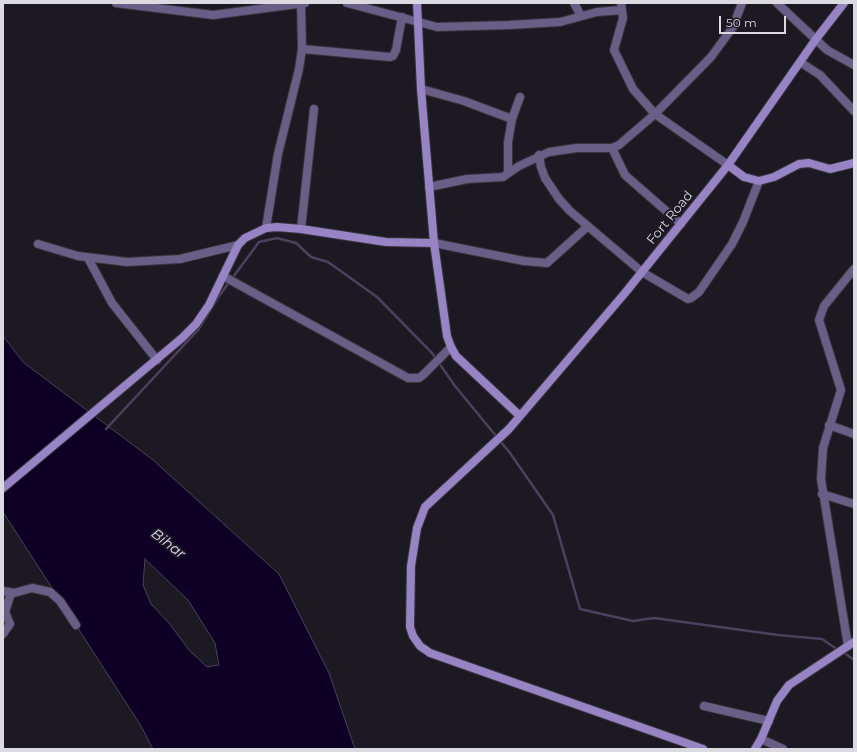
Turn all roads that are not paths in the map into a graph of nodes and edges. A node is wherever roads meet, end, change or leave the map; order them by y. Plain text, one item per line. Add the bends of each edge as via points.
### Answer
1 (116, 3) edge
2 (304, 3) edge
3 (347, 3) edge
4 (417, 3) edge
5 (574, 3) edge
6 (742, 3) edge
7 (777, 3) edge
8 (844, 3) edge
9 (280, 5) edge
10 (182, 7) edge
11 (621, 7) edge
12 (581, 16) junction
13 (402, 17) junction
14 (418, 21) junction
15 (816, 39) junction
16 (302, 50) junction
17 (800, 62) junction
18 (854, 65) edge
19 (421, 89) junction
20 (520, 97) dead end
21 (314, 110) dead end
22 (854, 111) edge
23 (655, 114) junction
24 (512, 119) junction
25 (612, 148) junction
26 (539, 156) junction
27 (854, 163) edge
28 (728, 165) junction
29 (508, 173) junction
30 (759, 181) junction
31 (429, 187) junction
32 (681, 224) junction
33 (588, 226) junction
34 (266, 228) junction
35 (301, 229) junction
36 (434, 243) junction
37 (38, 244) dead end
38 (238, 245) junction
39 (88, 258) junction
40 (854, 269) edge
41 (642, 272) junction
42 (223, 276) junction
43 (450, 347) junction
44 (157, 360) junction
45 (520, 416) junction
46 (829, 425) junction
47 (854, 434) edge
48 (3, 488) edge
49 (822, 494) junction
50 (854, 504) edge
51 (7, 592) edge
52 (76, 625) dead end
53 (3, 634) edge
54 (846, 647) edge
55 (704, 706) dead end
56 (769, 721) junction
57 (762, 739) junction
58 (703, 749) edge
59 (755, 749) edge
60 (783, 749) edge

1 - 10 street
2 - 9 street
2 - 16 street
3 - 13 street
4 - 14 main road
5 - 12 street
6 - 23 street via 733,27 711,57
7 - 15 street
8 - 15 main road, Fort Road
9 - 10 street via 213,15
11 - 12 street
11 - 23 street via 623,18 614,50 634,89
12 - 14 street via 560,22 509,25 432,27
13 - 14 street
13 - 16 street via 396,50 390,57
14 - 19 main road
15 - 17 main road, Fort Road
15 - 18 street via 833,54
16 - 34 street via 278,154
17 - 22 street via 820,74
17 - 28 main road, Fort Road
19 - 24 street via 464,100
19 - 31 main road
20 - 24 street
21 - 35 street
23 - 25 street via 625,141
23 - 28 street
24 - 29 street via 508,142
25 - 26 street via 558,150
25 - 32 street via 625,175
26 - 29 street
26 - 33 street via 545,178 559,199
27 - 30 main road via 830,169 808,163 799,164 774,177
28 - 30 main road via 744,176
28 - 32 main road, Fort Road
29 - 31 street via 503,177 467,179
30 - 41 street via 744,222 699,292 691,298 682,297
31 - 36 main road
32 - 41 main road, Fort Road
33 - 36 street via 547,262 524,261
33 - 41 street
34 - 35 main road
34 - 38 main road via 245,238
35 - 36 main road via 386,242
36 - 43 main road
37 - 39 street
38 - 39 street via 156,262
38 - 42 main road
39 - 44 street via 112,303
40 - 46 street via 824,306 820,320 841,390
41 - 45 main road, Fort Road
42 - 43 street via 408,378 419,378
42 - 44 main road via 209,305 196,324
43 - 45 main road via 465,365
44 - 48 main road
45 - 58 main road, Fort Road via 498,440 425,507 421,515 411,566 410,627 413,636 420,646 430,653
46 - 47 street
46 - 49 street via 823,448
49 - 50 street
49 - 54 street
51 - 52 street via 32,588 50,592 60,601
51 - 53 street via 5,612 10,624
54 - 56 main road via 789,685 777,701
55 - 56 street
56 - 57 main road
57 - 59 main road
57 - 60 street

